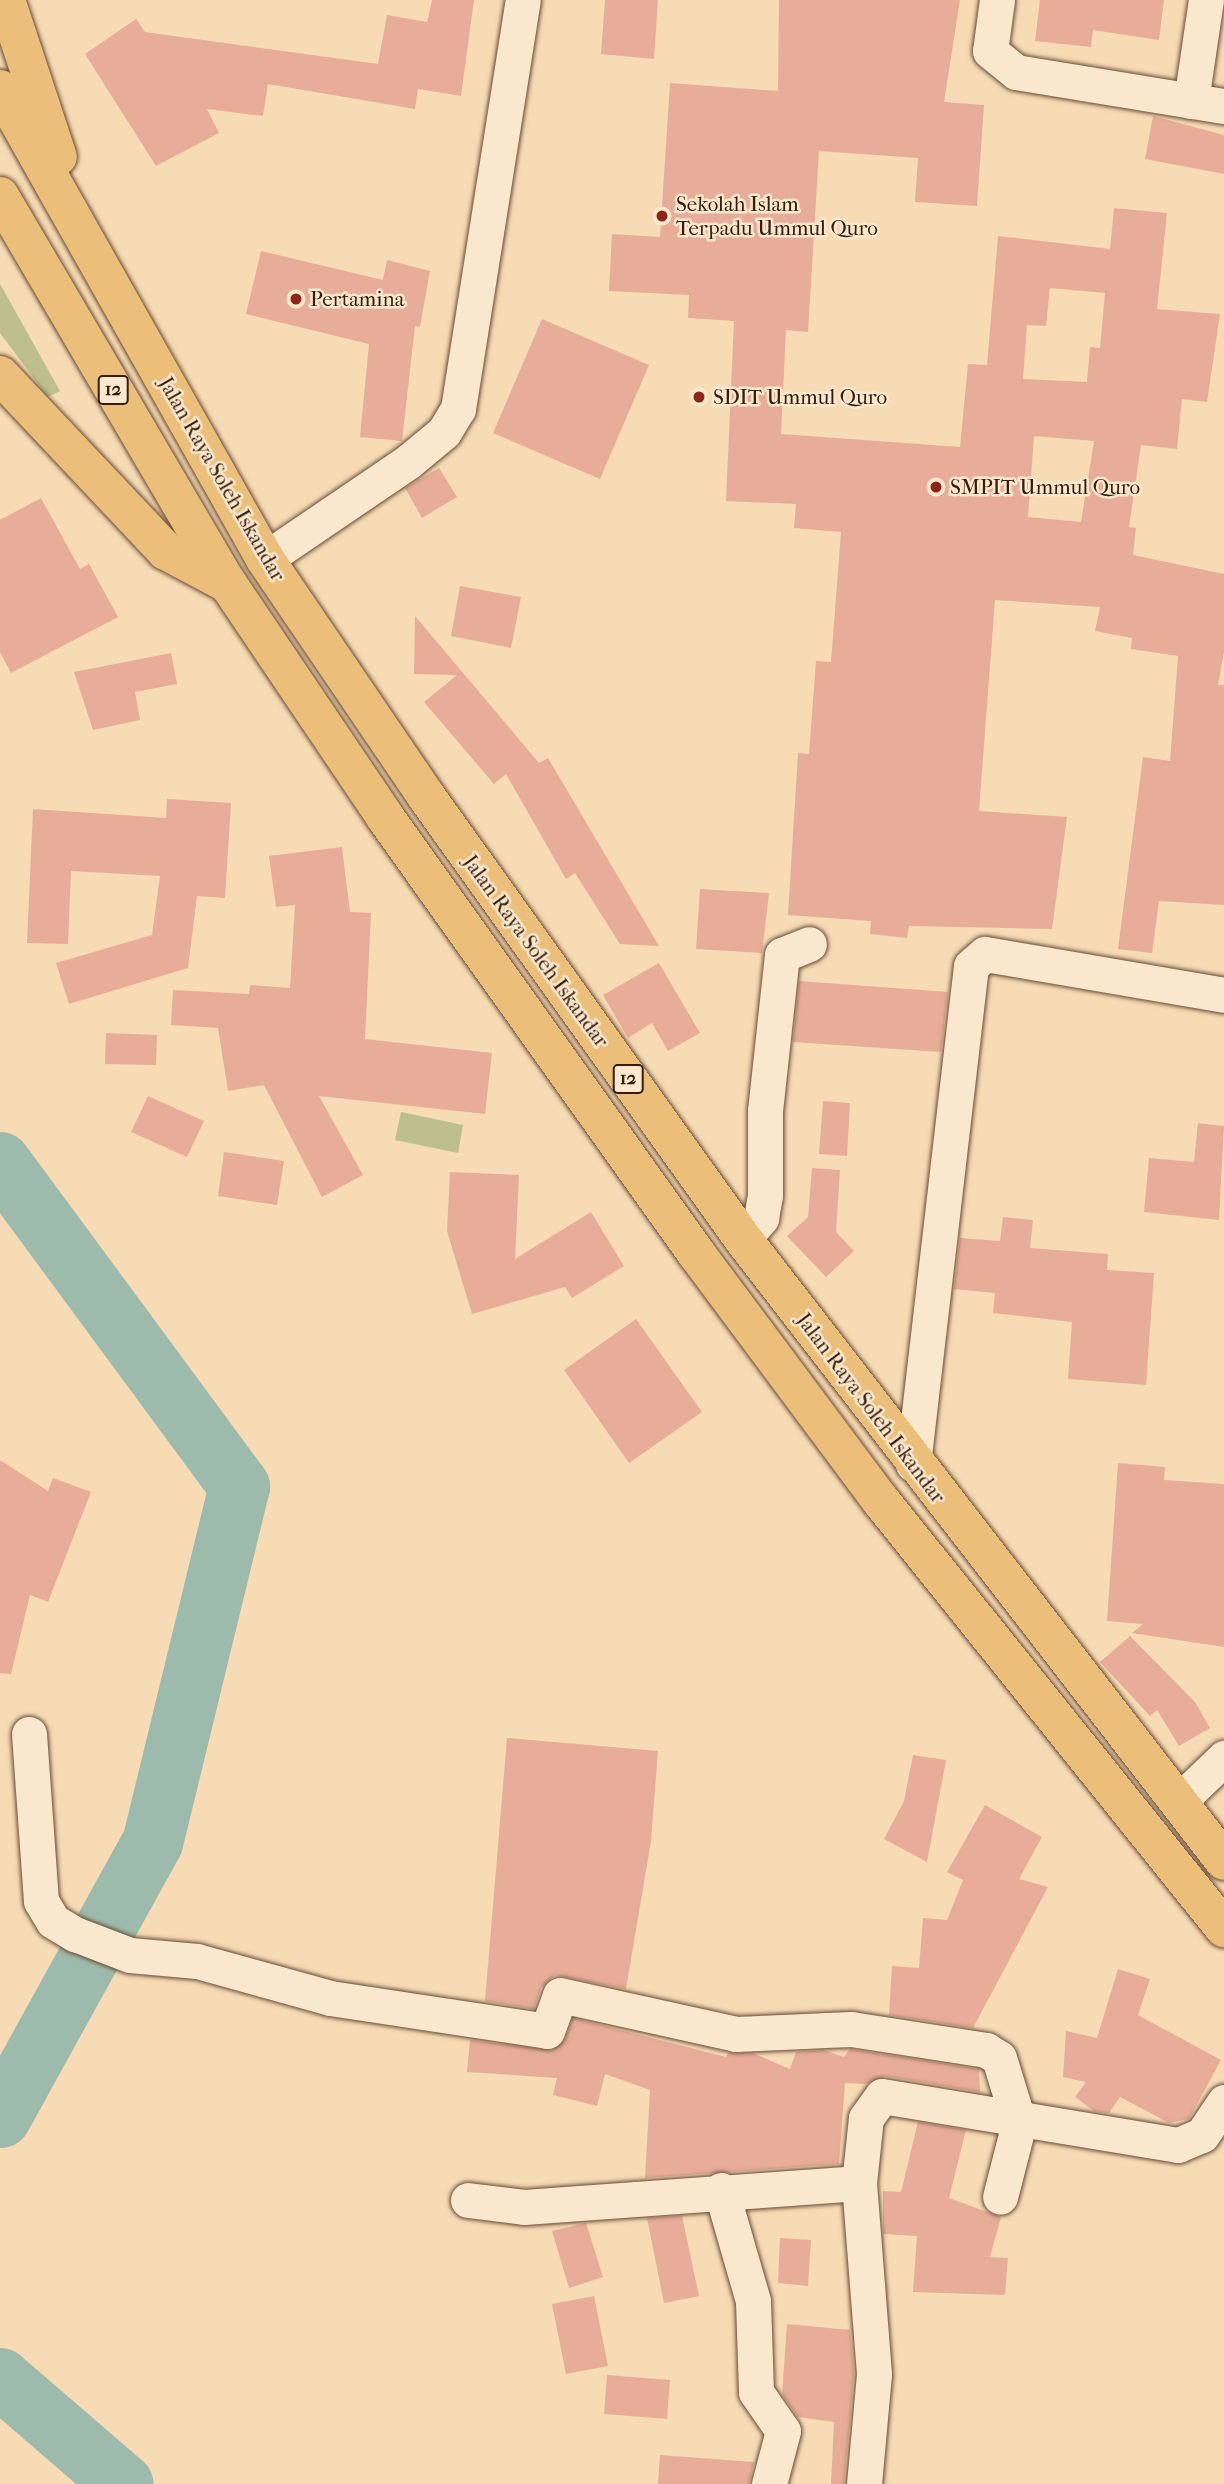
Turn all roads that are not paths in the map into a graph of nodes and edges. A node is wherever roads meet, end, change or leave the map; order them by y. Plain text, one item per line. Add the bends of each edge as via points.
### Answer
1 (6, 0) edge
2 (523, 0) edge
3 (997, 0) edge
4 (1206, 0) edge
5 (0, 89) edge
6 (1208, 104) edge
7 (0, 196) edge
8 (91, 255) junction
9 (0, 375) edge
10 (265, 559) junction
11 (228, 584) junction
12 (809, 944) dead end
13 (1224, 995) edge
14 (743, 1240) junction
15 (913, 1464) junction
16 (972, 1539) junction
17 (934, 1567) junction
18 (29, 1734) dead end
19 (1224, 1758) edge
20 (1178, 1802) junction
21 (1224, 1861) edge
22 (1224, 1928) edge
23 (1224, 2102) edge
24 (1018, 2123) junction
25 (859, 2183) junction
26 (721, 2190) junction
27 (1000, 2197) dead end
28 (468, 2200) dead end
29 (769, 2484) edge
30 (864, 2484) edge

1 - 8 highway
2 - 10 street via 458,410 444,432 409,461
3 - 6 street via 990,51 1016,72
4 - 6 street
5 - 8 highway, Jalan Raya Soleh Iskandar / 12
7 - 11 highway, Jalan Raya Soleh Iskandar / 12
8 - 10 highway, Jalan Raya Soleh Iskandar / 12
9 - 11 highway via 166,551
10 - 14 highway, Jalan Raya Soleh Iskandar / 12 via 426,796
11 - 17 highway, Jalan Raya Soleh Iskandar / 12 via 385,817 688,1242
12 - 14 street via 782,955 765,1111 763,1206 761,1218
13 - 15 street via 985,954 971,966
14 - 15 highway, Jalan Raya Soleh Iskandar / 12
15 - 16 highway, Jalan Raya Soleh Iskandar / 12
16 - 17 highway
16 - 20 highway, Jalan Raya Soleh Iskandar / 12
17 - 22 highway, Jalan Raya Soleh Iskandar / 12
18 - 24 street via 41,1901 53,1921 75,1934 130,1955 197,1961 330,1998 547,2031 560,1995 736,2034 851,2029 986,2050 999,2058
19 - 20 street
20 - 21 highway, Jalan Raya Soleh Iskandar / 12
23 - 24 street via 1202,2136 1178,2145
24 - 25 street via 881,2096 866,2118
24 - 27 street
25 - 26 street
25 - 30 street via 874,2374
26 - 28 street via 524,2207
26 - 29 street via 753,2301 756,2392 783,2431

